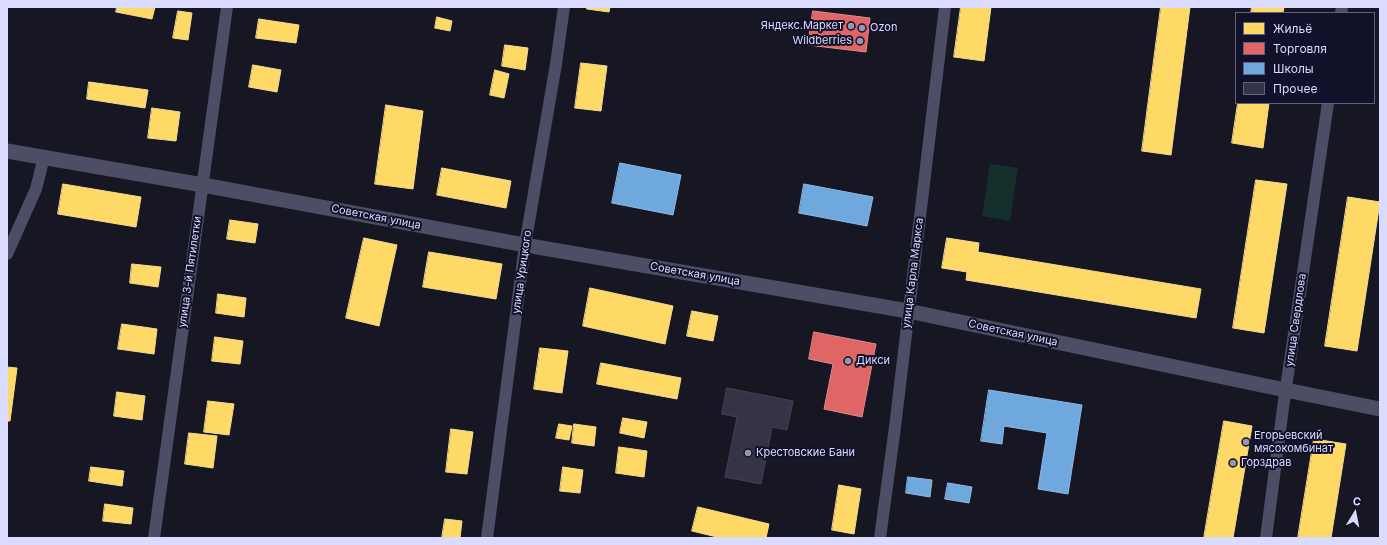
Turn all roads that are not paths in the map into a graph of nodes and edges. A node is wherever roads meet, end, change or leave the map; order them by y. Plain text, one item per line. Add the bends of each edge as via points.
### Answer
1 (227, 7) edge
2 (564, 7) edge
3 (945, 7) edge
4 (1328, 104) edge
5 (7, 151) edge
6 (44, 157) junction
7 (202, 185) junction
8 (525, 245) junction
9 (7, 254) edge
10 (908, 311) junction
11 (1286, 390) junction
12 (1380, 409) edge
13 (154, 538) edge
14 (487, 538) edge
15 (880, 538) edge
16 (1266, 538) edge

1 - 7 street, улица 3-й Пятилетки
2 - 8 street, улица Урицкого
3 - 10 street, улица Карла Маркса
4 - 11 street, улица Свердлова
5 - 6 street, Советская улица
6 - 7 street, Советская улица
6 - 9 street via 36,188
7 - 8 street, Советская улица
7 - 13 street, улица 3-й Пятилетки
8 - 10 street, Советская улица
8 - 14 street, улица Урицкого
10 - 11 street, Советская улица
10 - 15 street, улица Карла Маркса
11 - 12 street, Советская улица
11 - 16 street, улица Свердлова

